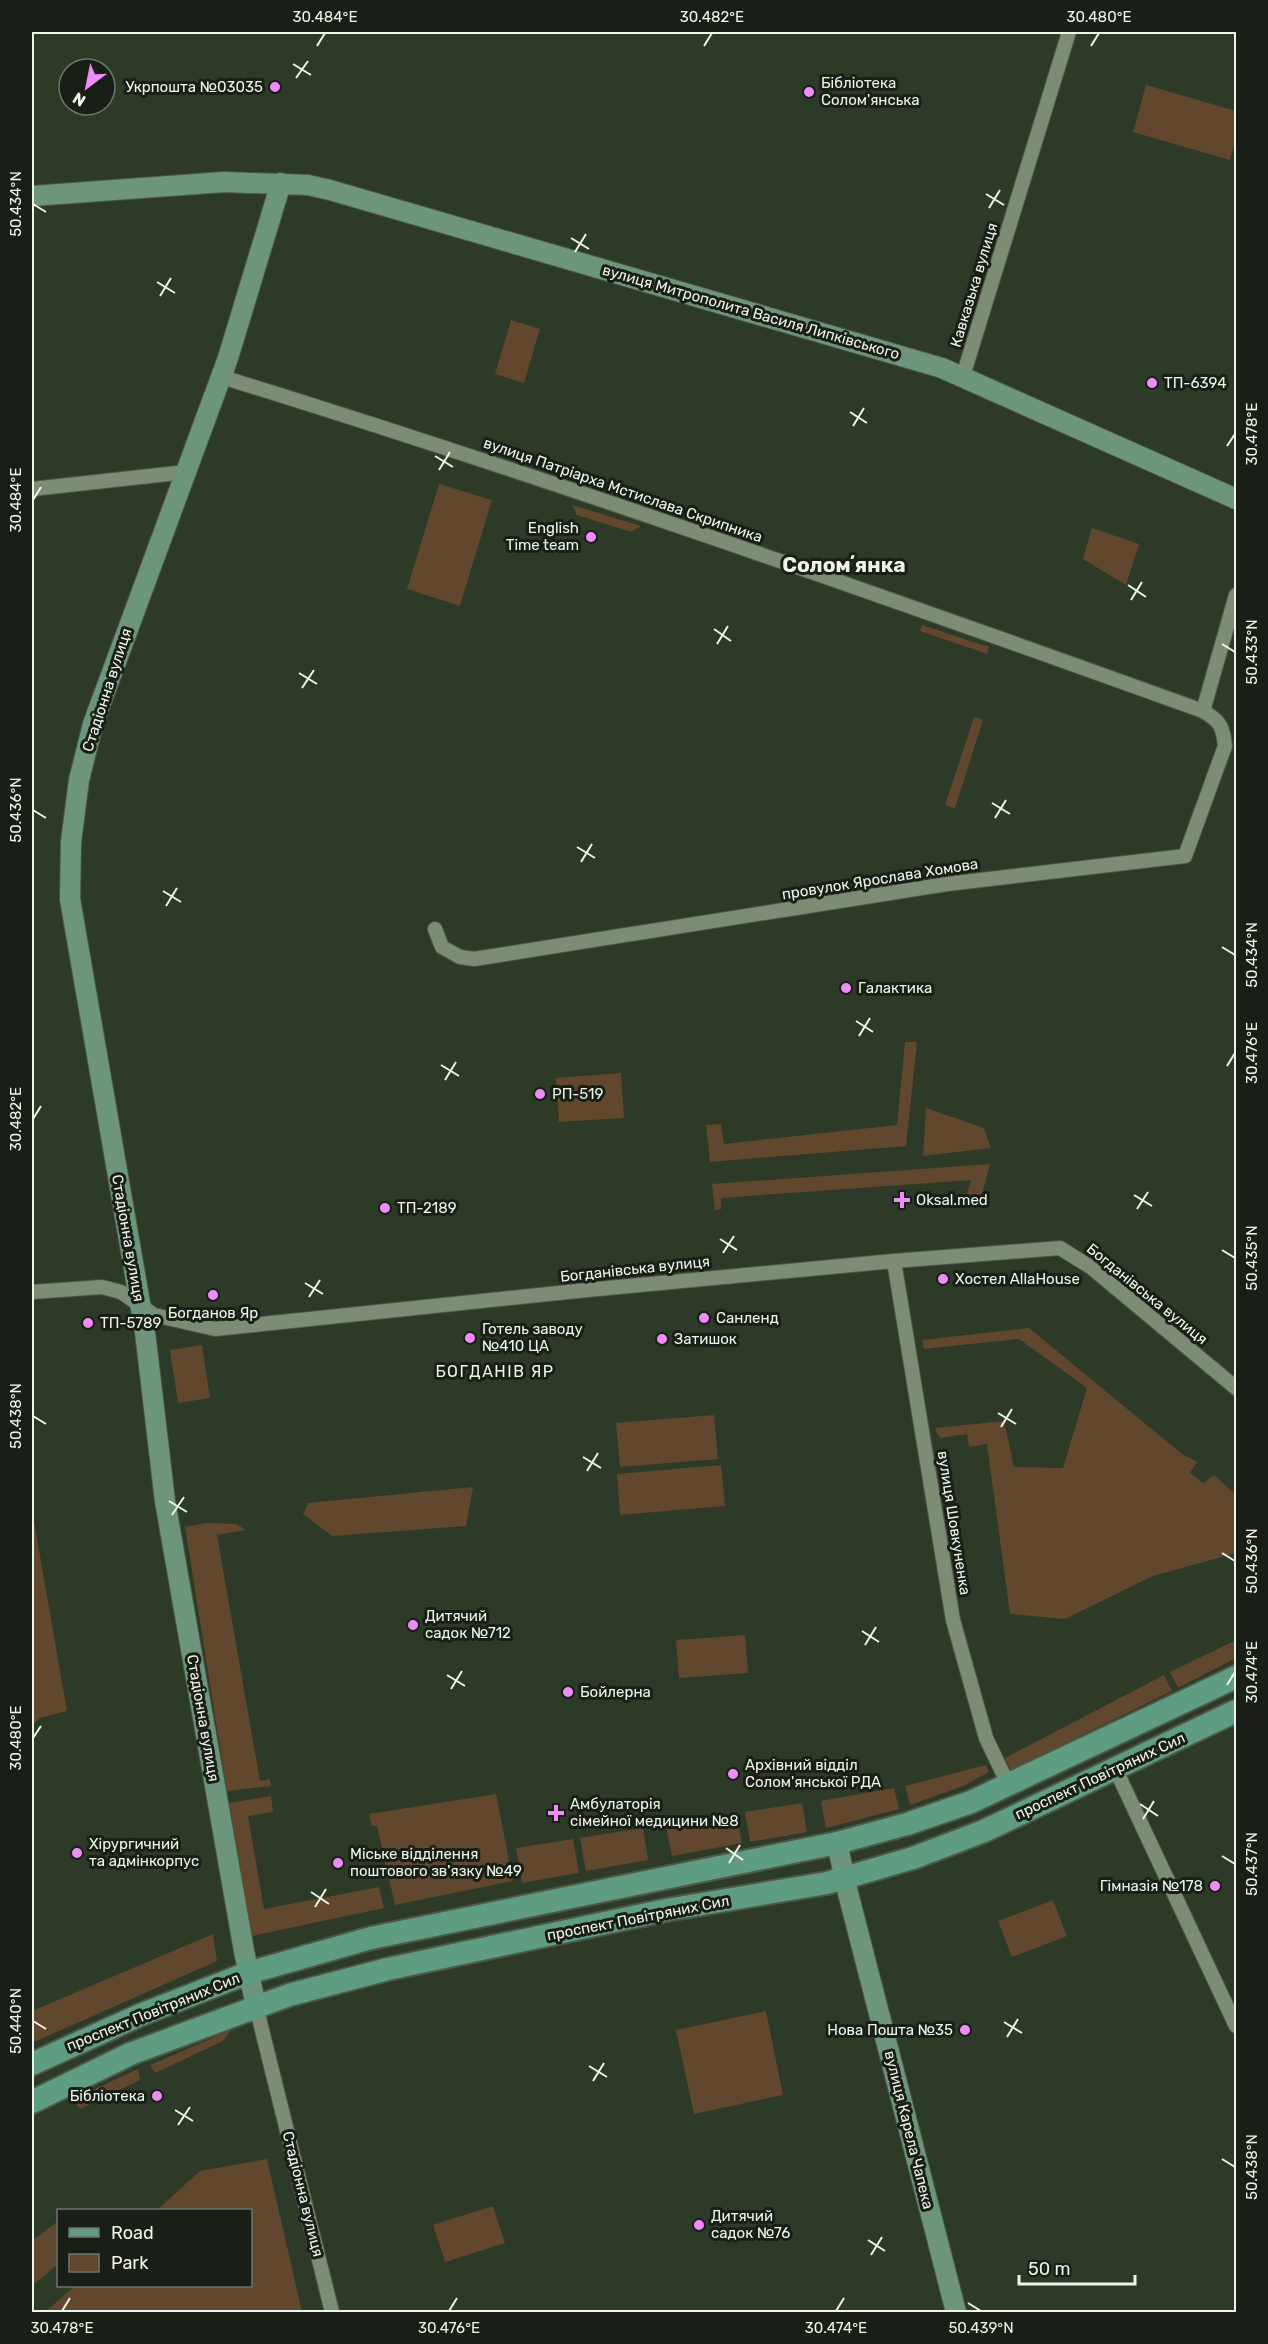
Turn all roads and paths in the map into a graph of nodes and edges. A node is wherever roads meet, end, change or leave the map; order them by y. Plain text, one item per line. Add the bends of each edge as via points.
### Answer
1 (1069, 32) edge
2 (281, 183) junction
3 (32, 196) edge
4 (963, 376) junction
5 (222, 377) junction
6 (186, 472) junction
7 (32, 489) edge
8 (1236, 499) edge
9 (1236, 595) edge
10 (1203, 711) junction
11 (435, 929) dead end
12 (894, 1261) junction
13 (32, 1292) edge
14 (138, 1302) junction
15 (1236, 1388) edge
16 (1236, 1677) edge
17 (1236, 1711) edge
18 (1115, 1768) junction
19 (1008, 1784) junction
20 (837, 1843) junction
21 (845, 1879) junction
22 (248, 1973) junction
23 (256, 2006) junction
24 (1236, 2026) edge
25 (32, 2064) edge
26 (32, 2102) edge
27 (332, 2313) edge
28 (956, 2313) edge

1 - 4 street, Кавказька вулиця
2 - 3 street, вулиця Митрополита Василя Липківського via 191,184
2 - 4 street, вулиця Митрополита Василя Липківського via 330,190
2 - 5 street, Стадіонна вулиця
4 - 8 street, вулиця Митрополита Василя Липківського
5 - 6 street, Стадіонна вулиця
5 - 10 street, вулиця Патріарха Мстислава Скрипника via 616,503
6 - 7 street
6 - 14 street, Стадіонна вулиця via 93,724 79,780 71,842 70,899
9 - 10 street
10 - 11 street, провулок Ярослава Хомова via 1216,719 1225,746 1185,856 947,884 474,959 460,957 442,947
12 - 14 street, Богданівська вулиця via 214,1329 154,1315
12 - 15 street, Богданівська вулиця via 1060,1248 1092,1268
12 - 19 street, вулиця Шовкуненка via 953,1620 986,1738
13 - 14 street, Богданівська вулиця via 102,1287 122,1292
14 - 22 street, Стадіонна вулиця via 165,1501
16 - 19 main road, проспект Повітряних Сил
17 - 18 main road, проспект Повітряних Сил
18 - 21 main road, проспект Повітряних Сил via 984,1831
18 - 24 street
19 - 20 main road, проспект Повітряних Сил via 971,1802
20 - 21 street, вулиця Карела Чапека
20 - 22 main road, проспект Повітряних Сил via 432,1924
21 - 23 main road, проспект Повітряних Сил via 666,1910 388,1969
21 - 28 street, вулиця Карела Чапека
22 - 23 street, Стадіонна вулиця
22 - 25 main road, проспект Повітряних Сил via 140,2015
23 - 26 main road, проспект Повітряних Сил via 130,2054
23 - 27 street, Стадіонна вулиця

